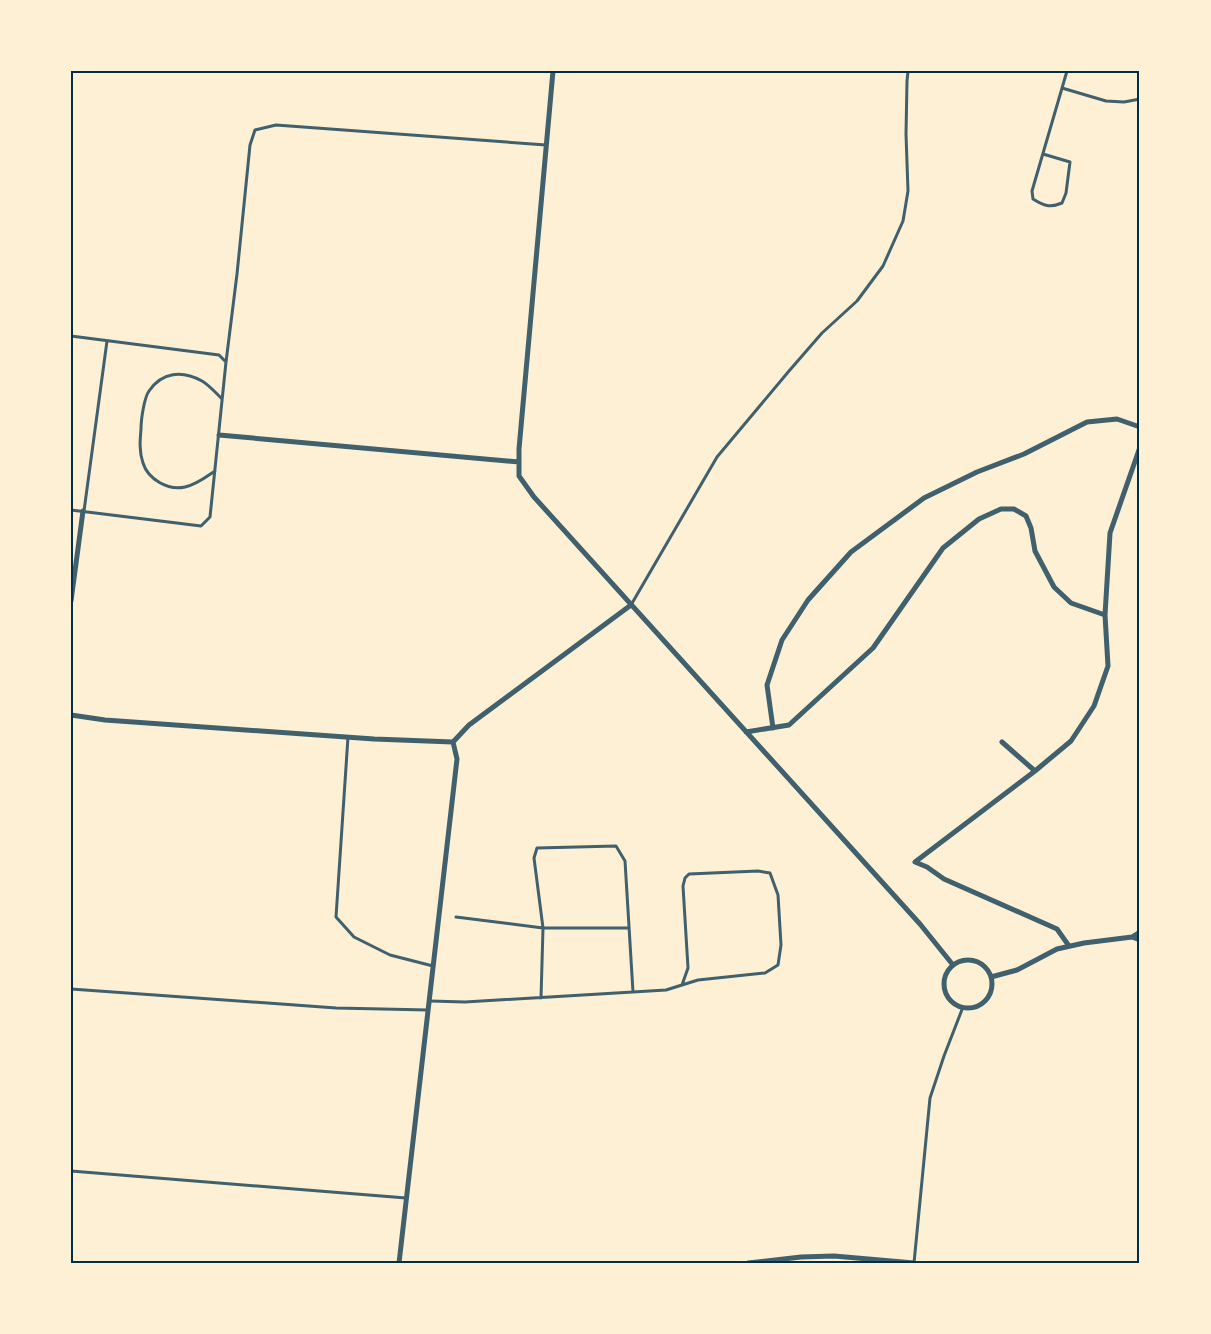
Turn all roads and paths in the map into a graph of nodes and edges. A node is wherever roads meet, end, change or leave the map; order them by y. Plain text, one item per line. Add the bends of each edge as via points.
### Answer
1 (553, 71) edge
2 (908, 71) edge
3 (1067, 71) edge
4 (1062, 88) junction
5 (1140, 99) edge
6 (546, 145) junction
7 (1043, 154) junction
8 (71, 336) edge
9 (107, 341) junction
10 (226, 362) junction
11 (222, 399) junction
12 (1140, 427) edge
13 (219, 435) junction
14 (1140, 447) edge
15 (520, 462) junction
16 (215, 471) junction
17 (71, 510) edge
18 (84, 512) junction
19 (71, 601) edge
20 (631, 605) junction
21 (1105, 615) junction
22 (71, 715) edge
23 (773, 728) junction
24 (746, 732) junction
25 (348, 737) junction
26 (453, 742) junction
27 (1002, 742) dead end
28 (1035, 771) junction
29 (456, 917) dead end
30 (543, 928) junction
31 (628, 928) junction
32 (1140, 932) edge
33 (1132, 937) junction
34 (1140, 940) edge
35 (1069, 946) junction
36 (953, 965) junction
37 (433, 966) junction
38 (992, 977) junction
39 (682, 985) junction
40 (71, 989) edge
41 (633, 992) junction
42 (540, 998) junction
43 (429, 1001) junction
44 (963, 1007) junction
45 (428, 1010) junction
46 (71, 1171) edge
47 (406, 1198) junction
48 (854, 1260) edge
49 (914, 1262) edge
50 (399, 1263) edge
51 (748, 1263) edge

1 - 6 street
2 - 20 lane via 908,191 903,221 884,266 857,301 822,333 717,458
3 - 4 lane
4 - 5 lane via 1106,101
4 - 7 lane
6 - 10 lane via 276,125 255,130 250,146
6 - 15 street
7 - 7 lane via 1032,191 1033,199 1054,207 1062,203 1066,193 1070,162
8 - 9 lane
9 - 10 lane via 219,355
9 - 18 lane
10 - 11 lane
11 - 13 lane
11 - 16 lane via 204,382 175,373 162,378 148,392 142,418 140,445 143,464 154,480 169,487 184,488
12 - 23 street via 1117,419 1087,422 924,498 851,552 808,600 782,640 767,685
13 - 15 street
13 - 16 lane
14 - 21 street via 1110,533
15 - 20 street via 520,476 534,497
16 - 18 lane via 210,517 201,526
17 - 18 lane
18 - 19 street
20 - 24 street
20 - 26 street via 469,725
21 - 23 street via 1071,603 1054,586 1035,551 1026,516 1014,509 1001,509 979,520 943,548 873,648 789,725
21 - 28 street via 1108,666 1094,706 1071,741
22 - 25 street
23 - 24 street
24 - 36 street via 920,924
25 - 26 street
25 - 37 lane via 336,917 354,937 390,955
26 - 37 street via 457,759
27 - 28 street
28 - 35 street via 915,862 944,879 1056,929
29 - 30 lane
30 - 31 lane
30 - 31 lane via 534,858 537,848 616,846 625,861
30 - 42 lane
31 - 41 lane
32 - 33 street
33 - 34 street
33 - 35 street
35 - 38 street via 1017,970
36 - 38 street via 965,960 979,962
36 - 44 street via 945,976 945,989 951,1001
37 - 43 street
38 - 44 street via 988,998 976,1006
39 - 39 lane via 698,980 765,973 778,965 778,895 770,873 690,874 685,878 688,968
39 - 41 lane via 666,990
40 - 45 lane via 336,1008
41 - 42 lane
42 - 43 lane
43 - 45 street
44 - 49 lane via 930,1098
45 - 47 street
46 - 47 lane
47 - 50 street
48 - 49 street
48 - 51 street via 834,1256

